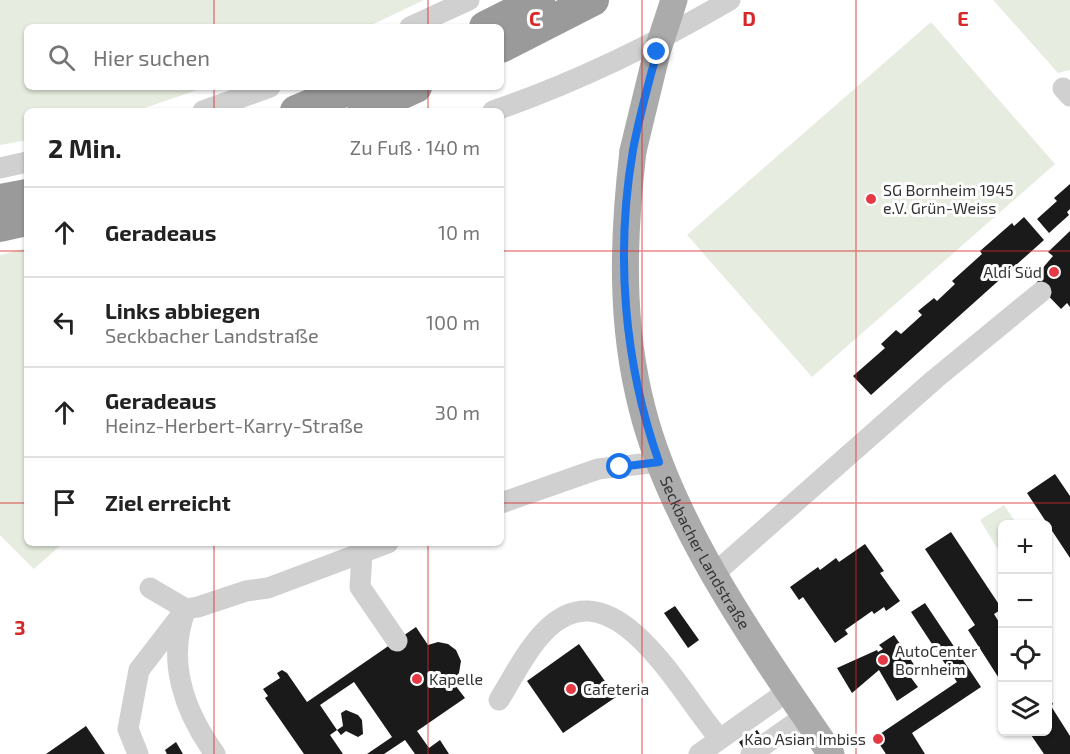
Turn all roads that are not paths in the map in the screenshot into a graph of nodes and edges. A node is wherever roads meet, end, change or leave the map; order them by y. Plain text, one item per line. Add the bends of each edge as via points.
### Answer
1 (469, 0) edge
2 (539, 0) edge
3 (593, 0) edge
4 (674, 0) edge
5 (730, 0) edge
6 (417, 24) edge
7 (490, 24) edge
8 (504, 45) edge
9 (262, 90) edge
10 (347, 90) edge
11 (409, 90) edge
12 (211, 108) edge
13 (303, 108) edge
14 (370, 108) edge
15 (501, 108) edge
16 (24, 163) edge
17 (0, 168) edge
18 (24, 196) edge
19 (0, 200) edge
20 (24, 221) edge
21 (0, 226) edge
22 (1041, 292) dead end
23 (659, 462) junction
24 (504, 502) edge
25 (380, 546) edge
26 (362, 553) junction
27 (715, 573) junction
28 (150, 588) dead end
29 (186, 609) junction
30 (397, 641) dead end
31 (788, 691) junction
32 (499, 700) dead end
33 (805, 716) junction
34 (720, 739) junction
35 (138, 754) edge
36 (215, 754) edge
37 (699, 754) edge
38 (752, 754) edge
39 (831, 754) edge

1 - 6 street
2 - 7 highway
3 - 8 highway
4 - 23 main road, Seckbacher Landstraße, bridge via 633,151 624,236 628,330 641,407
5 - 15 street via 629,53
9 - 12 street
10 - 13 highway
11 - 14 highway
16 - 17 street
18 - 19 highway
20 - 21 highway
22 - 27 street
23 - 24 street via 598,469
23 - 27 main road, Seckbacher Landstraße
25 - 26 street
26 - 29 street via 268,588
26 - 30 street via 360,587
27 - 31 main road, Seckbacher Landstraße via 752,639
28 - 29 street
29 - 35 street via 139,670 128,729
29 - 36 street via 176,638 180,680 194,723
31 - 33 main road, Seckbacher Landstraße
31 - 34 street
32 - 34 street via 535,642 549,627 573,612 603,612 616,618 645,646
33 - 38 street
33 - 39 main road, Seckbacher Landstraße
34 - 37 street

